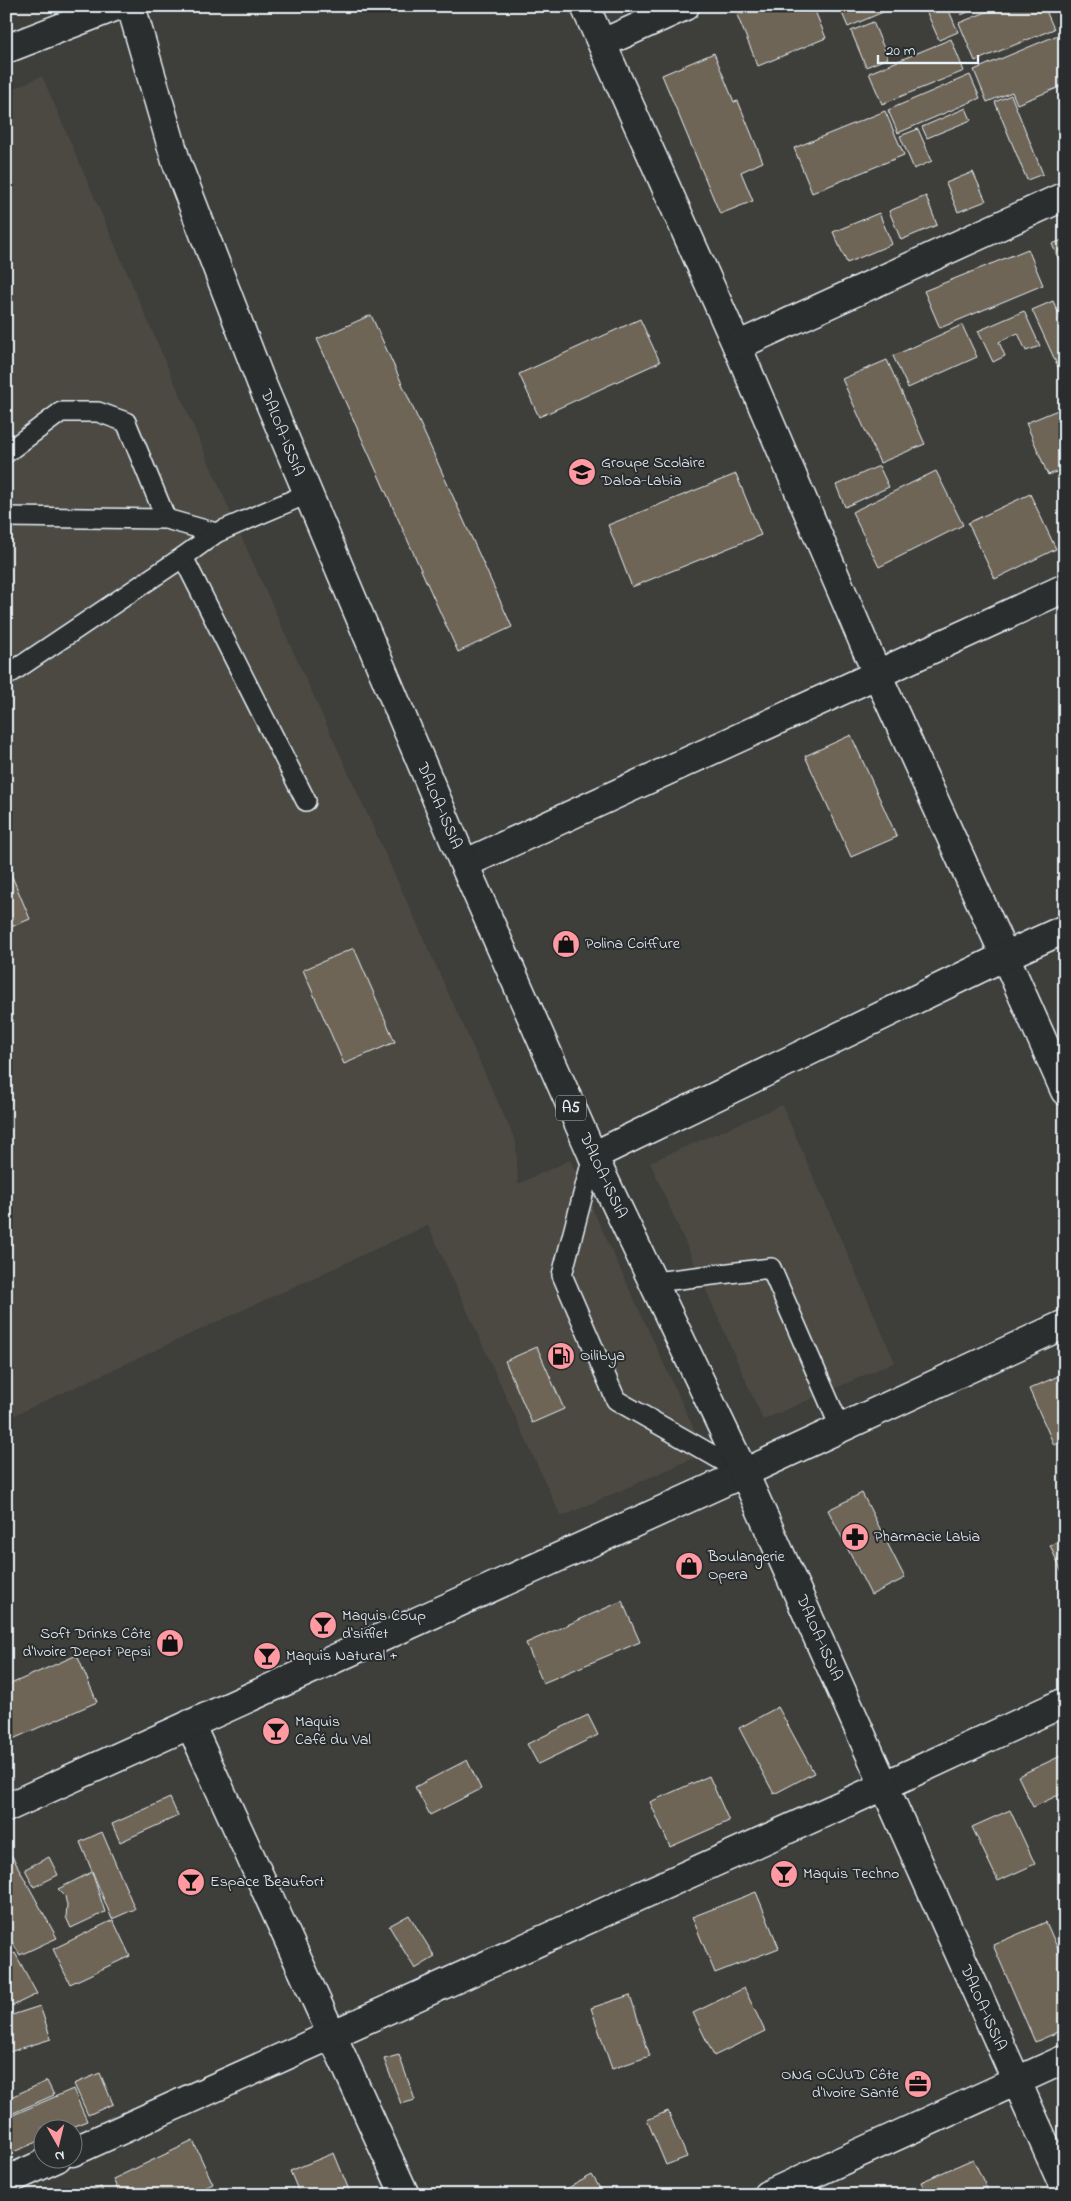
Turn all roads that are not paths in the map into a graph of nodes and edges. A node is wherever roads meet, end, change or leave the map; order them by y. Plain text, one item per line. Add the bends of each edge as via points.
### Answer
1 (118, 6) edge
2 (131, 6) edge
3 (585, 6) edge
4 (686, 6) edge
5 (603, 43) junction
6 (6, 49) edge
7 (1065, 196) edge
8 (737, 346) junction
9 (6, 453) edge
10 (307, 494) junction
11 (6, 517) edge
12 (166, 519) junction
13 (216, 533) junction
14 (183, 558) junction
15 (1065, 588) edge
16 (877, 674) junction
17 (6, 676) edge
18 (306, 801) dead end
19 (464, 864) junction
20 (1065, 929) edge
21 (1006, 956) junction
22 (1065, 1092) edge
23 (593, 1156) junction
24 (654, 1282) junction
25 (1065, 1324) edge
26 (840, 1427) junction
27 (744, 1473) junction
28 (1065, 1702) edge
29 (190, 1724) junction
30 (886, 1785) junction
31 (6, 1808) edge
32 (330, 2036) junction
33 (1065, 2058) edge
34 (1016, 2082) junction
35 (82, 2148) edge
36 (35, 2168) edge
37 (6, 2181) edge
38 (1065, 2188) edge
39 (405, 2195) edge
40 (767, 2195) edge

1 - 6 street
2 - 10 street, DALOA-ISSIA / A5 via 176,161
3 - 5 street
4 - 5 street
5 - 8 street
7 - 8 street
8 - 16 street
9 - 12 lane via 61,412 98,412 126,422
10 - 13 lane
10 - 19 street, DALOA-ISSIA / A5
11 - 12 lane
12 - 13 lane
13 - 14 lane
14 - 17 lane
14 - 18 lane
15 - 16 street
16 - 19 street
16 - 21 street
19 - 23 street, DALOA-ISSIA / A5
20 - 21 street
21 - 22 street
21 - 23 street
23 - 24 street, DALOA-ISSIA / A5
23 - 27 lane via 562,1275 616,1400
24 - 26 lane via 771,1268
24 - 27 street, DALOA-ISSIA / A5
25 - 26 street
26 - 27 street
27 - 29 street
27 - 30 street, DALOA-ISSIA / A5
28 - 30 street
29 - 31 street
29 - 32 street
30 - 32 street
30 - 34 street, DALOA-ISSIA / A5
32 - 35 street
32 - 39 street
33 - 34 street
34 - 38 street, DALOA-ISSIA / A5
34 - 40 street
36 - 37 street

